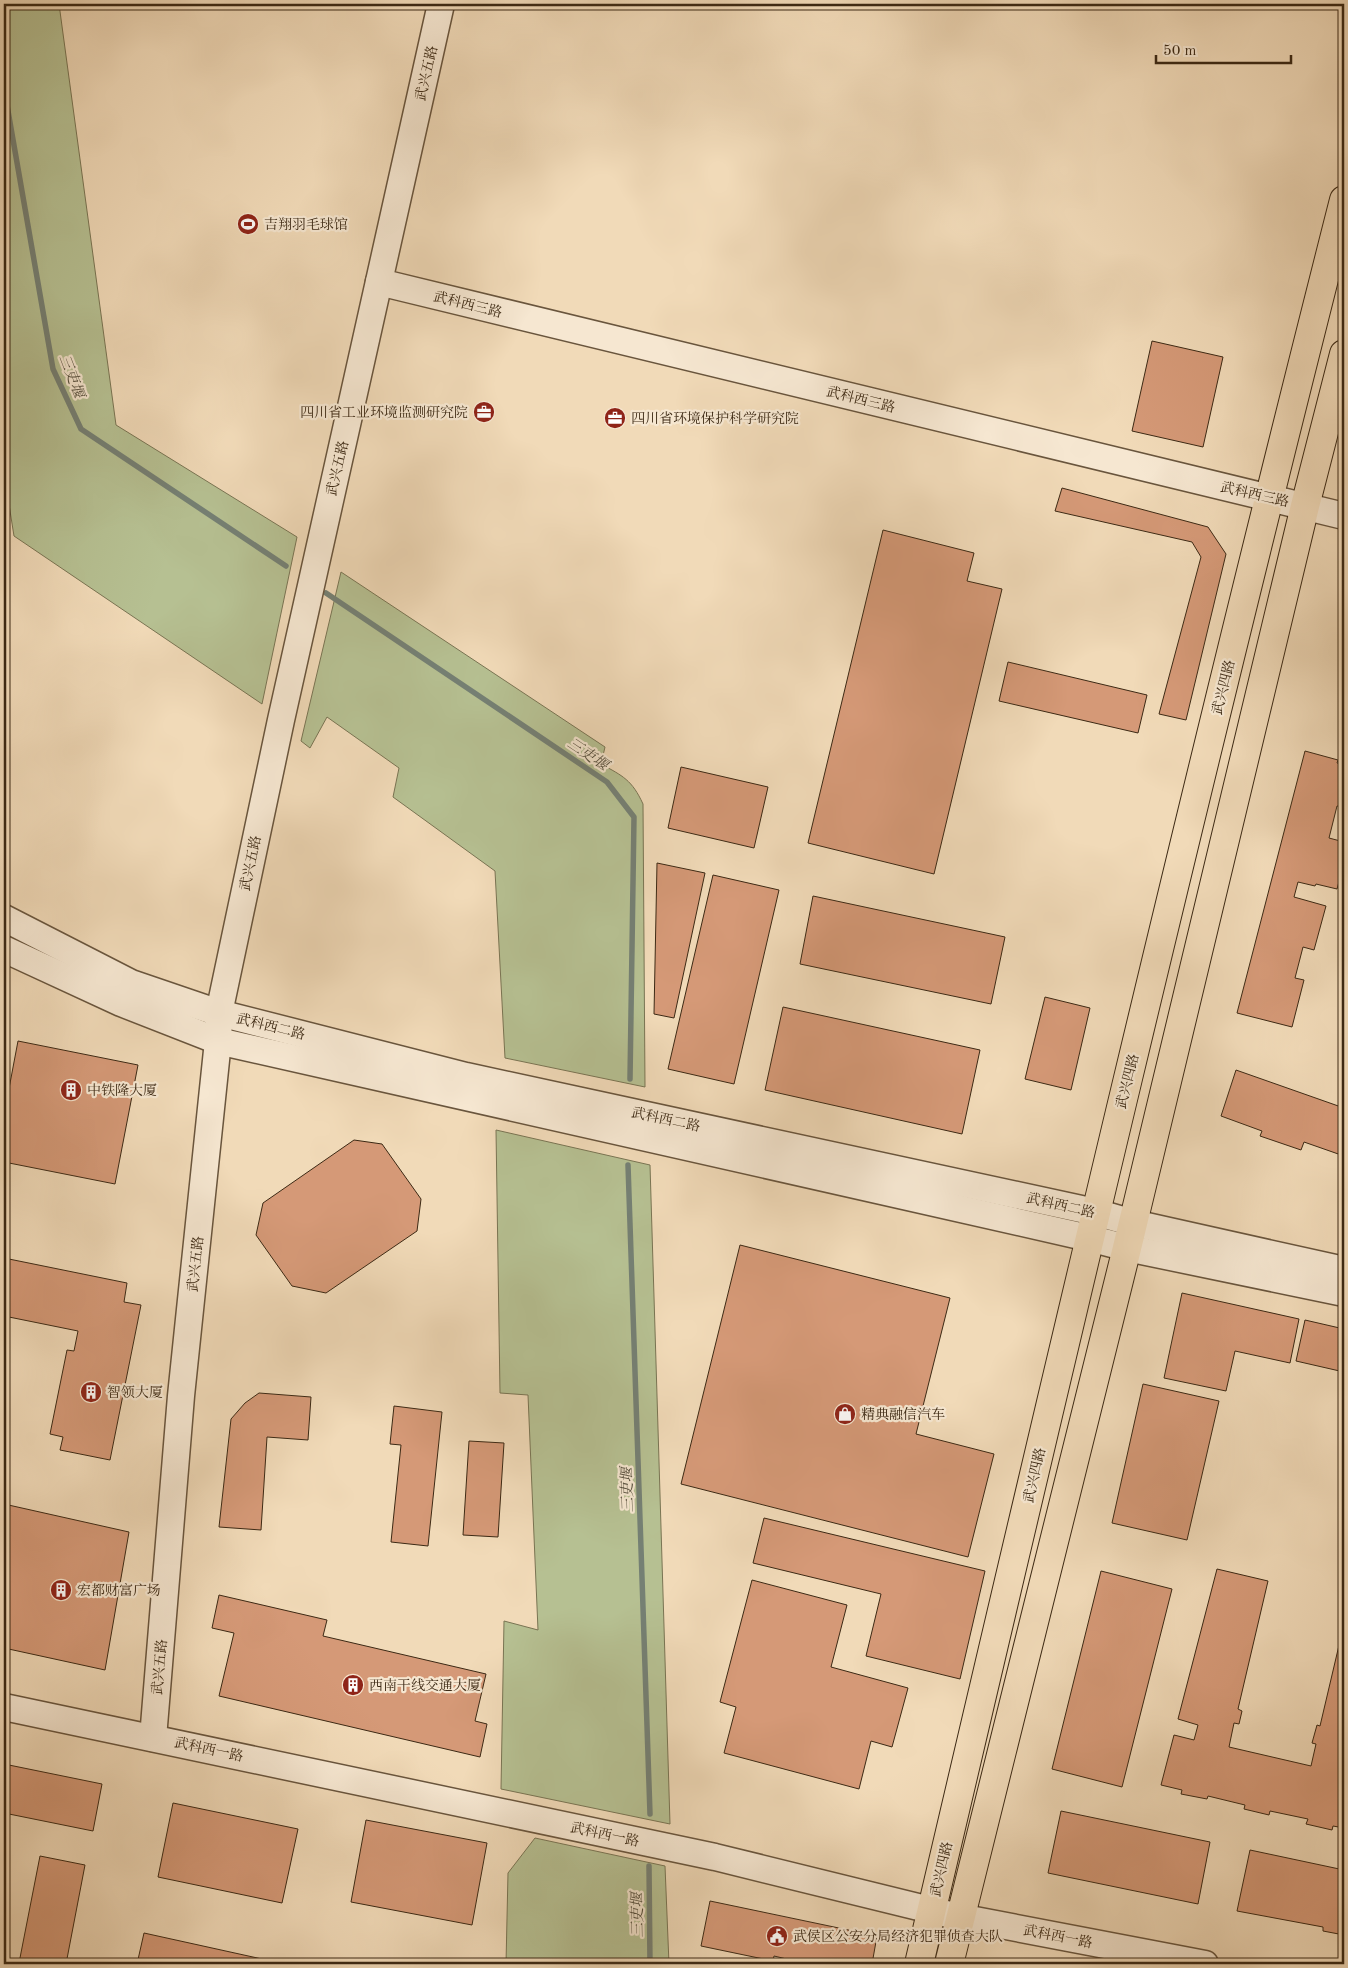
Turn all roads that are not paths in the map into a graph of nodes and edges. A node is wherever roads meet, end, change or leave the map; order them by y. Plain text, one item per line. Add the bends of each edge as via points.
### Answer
1 (441, 4) edge
2 (1344, 200) edge
3 (379, 282) junction
4 (1344, 354) edge
5 (1269, 498) junction
6 (1305, 506) junction
7 (1344, 516) edge
8 (4, 918) edge
9 (4, 949) edge
10 (219, 1013) junction
11 (218, 1041) junction
12 (1092, 1225) junction
13 (1130, 1235) junction
14 (1344, 1270) edge
15 (1344, 1293) edge
16 (4, 1707) edge
17 (154, 1738) junction
18 (932, 1910) junction
19 (959, 1917) junction
20 (919, 1964) edge
21 (949, 1964) edge
22 (1205, 1964) edge

1 - 3 street, 武兴五路
2 - 5 main road, 武兴四路
3 - 5 street, 武科西三路
3 - 10 street, 武兴五路
4 - 6 main road, 武兴四路
5 - 6 street, 武科西三路
5 - 12 main road, 武兴四路
6 - 7 street, 武科西三路
6 - 13 main road, 武兴四路
8 - 10 street, 武科西二路 via 131,983
9 - 11 street, 武科西二路 via 121,1003
10 - 11 street, 武兴五路
10 - 12 street, 武科西二路 via 466,1076
11 - 12 street, 武科西二路
11 - 17 street, 武兴五路 via 181,1396
12 - 13 street, 武科西二路
12 - 18 main road, 武兴四路
13 - 14 street, 武科西二路
13 - 15 street, 武科西二路
13 - 19 main road, 武兴四路
16 - 17 street, 武科西一路
17 - 18 street, 武科西一路 via 715,1857
18 - 19 street, 武科西一路
18 - 20 main road, 武兴四路
19 - 21 main road, 武兴四路
19 - 22 street, 武科西一路

